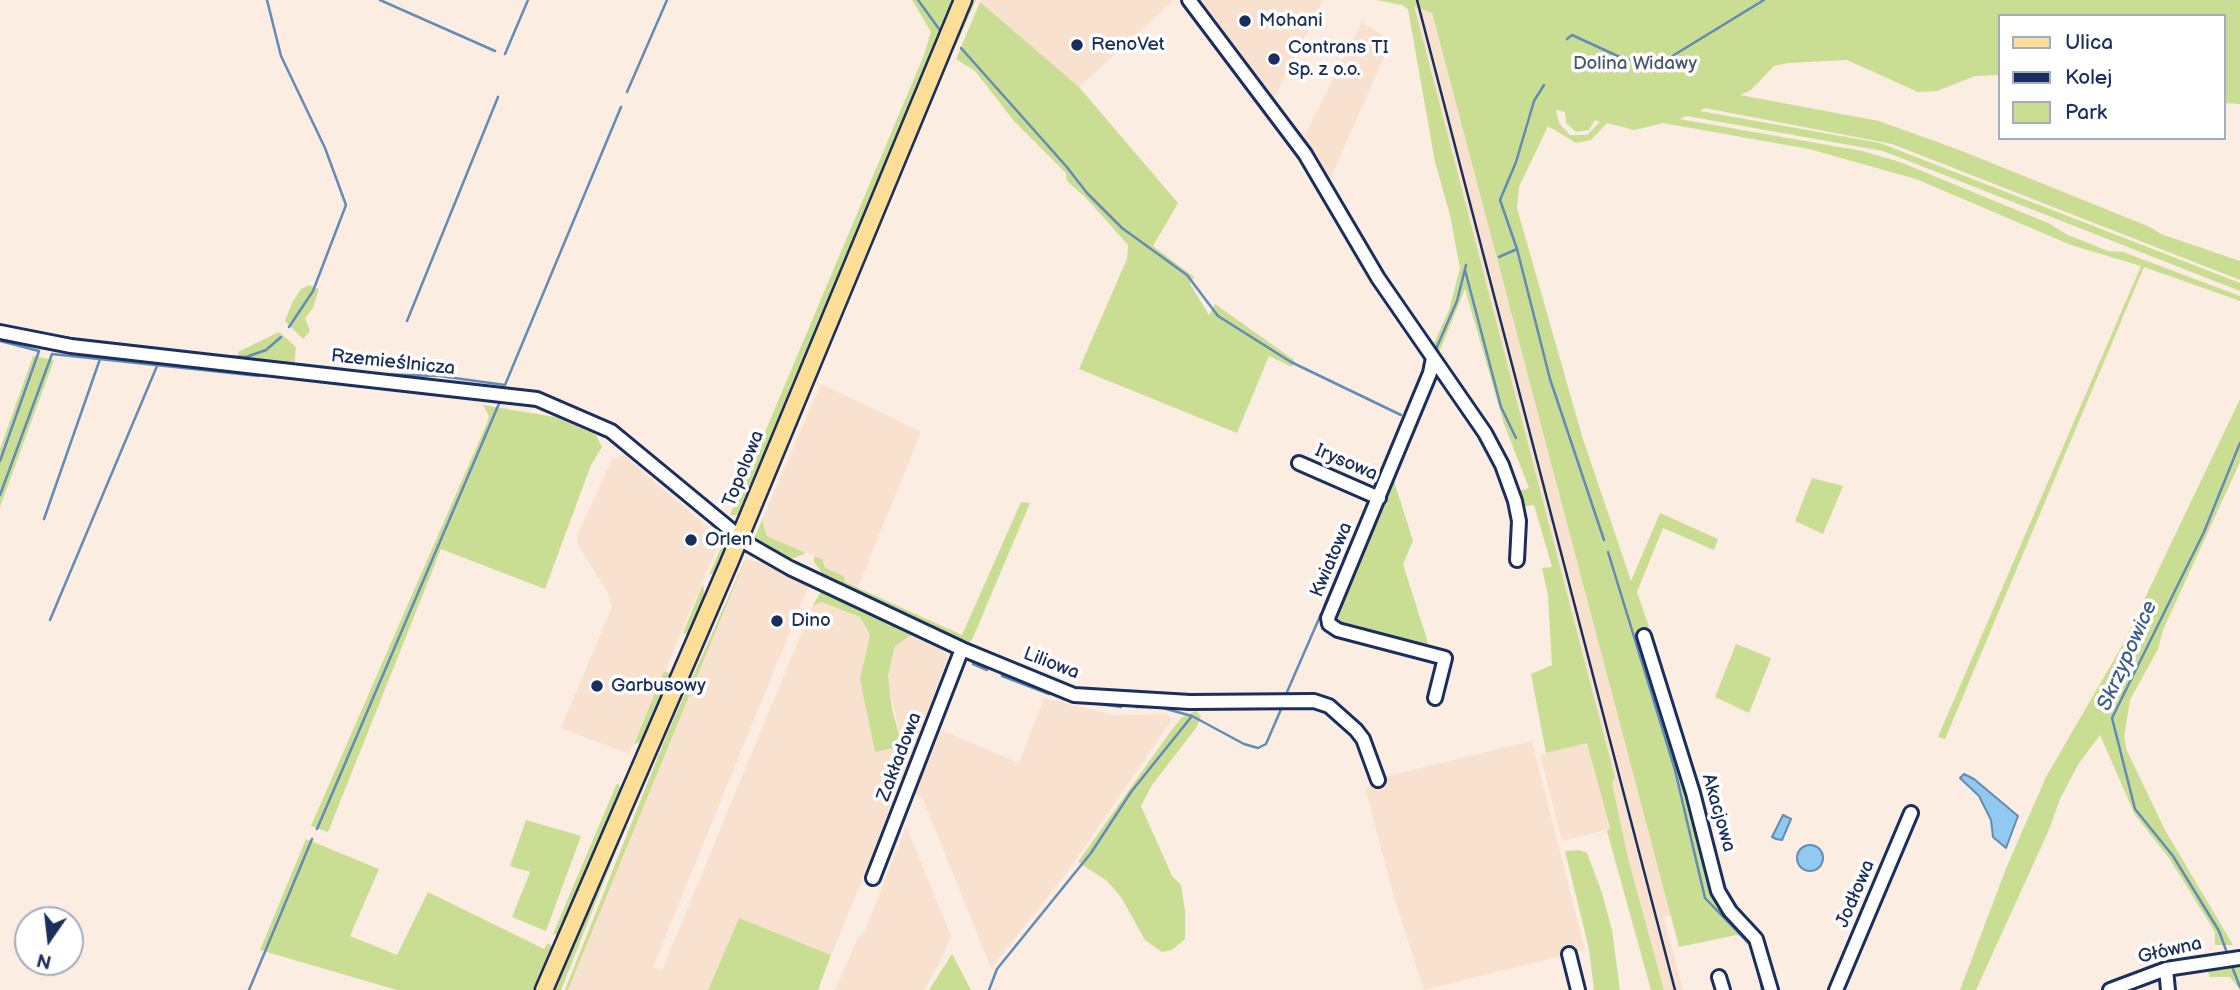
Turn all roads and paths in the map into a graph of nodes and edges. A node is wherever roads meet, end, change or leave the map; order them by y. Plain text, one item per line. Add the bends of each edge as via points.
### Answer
1 (963, 0) edge
2 (1189, 0) edge
3 (0, 332) edge
4 (1433, 358) junction
5 (1299, 463) dead end
6 (1378, 498) junction
7 (740, 538) junction
8 (1517, 560) dead end
9 (1644, 636) dead end
10 (962, 649) junction
11 (1435, 698) dead end
12 (1378, 780) dead end
13 (1910, 813) dead end
14 (873, 878) dead end
15 (1569, 954) dead end
16 (2240, 958) edge
17 (2166, 969) junction
18 (544, 990) edge
19 (1578, 990) edge
20 (1771, 990) edge
21 (1836, 990) edge
22 (2110, 990) edge
23 (2168, 990) edge

1 - 7 main road, Topolowa
2 - 4 street via 1305,154 1361,251
3 - 7 street, Rzemieślnicza via 71,346 537,398 611,431
4 - 6 street, Kwiatowa
4 - 8 street via 1485,433 1509,481 1519,521
5 - 6 street, Irysowa
6 - 11 street, Kwiatowa via 1334,601 1329,624 1445,658
7 - 10 street, Liliowa via 790,568
7 - 18 main road, Topolowa
9 - 20 street, Akacjowa via 1718,891 1756,939
10 - 12 street, Liliowa via 1074,695 1190,702 1314,701 1329,706 1356,730
10 - 14 street, Zakładowa
13 - 21 street, Jodłowa
15 - 19 street
16 - 17 street, Główna
17 - 22 street, Główna
17 - 23 street

